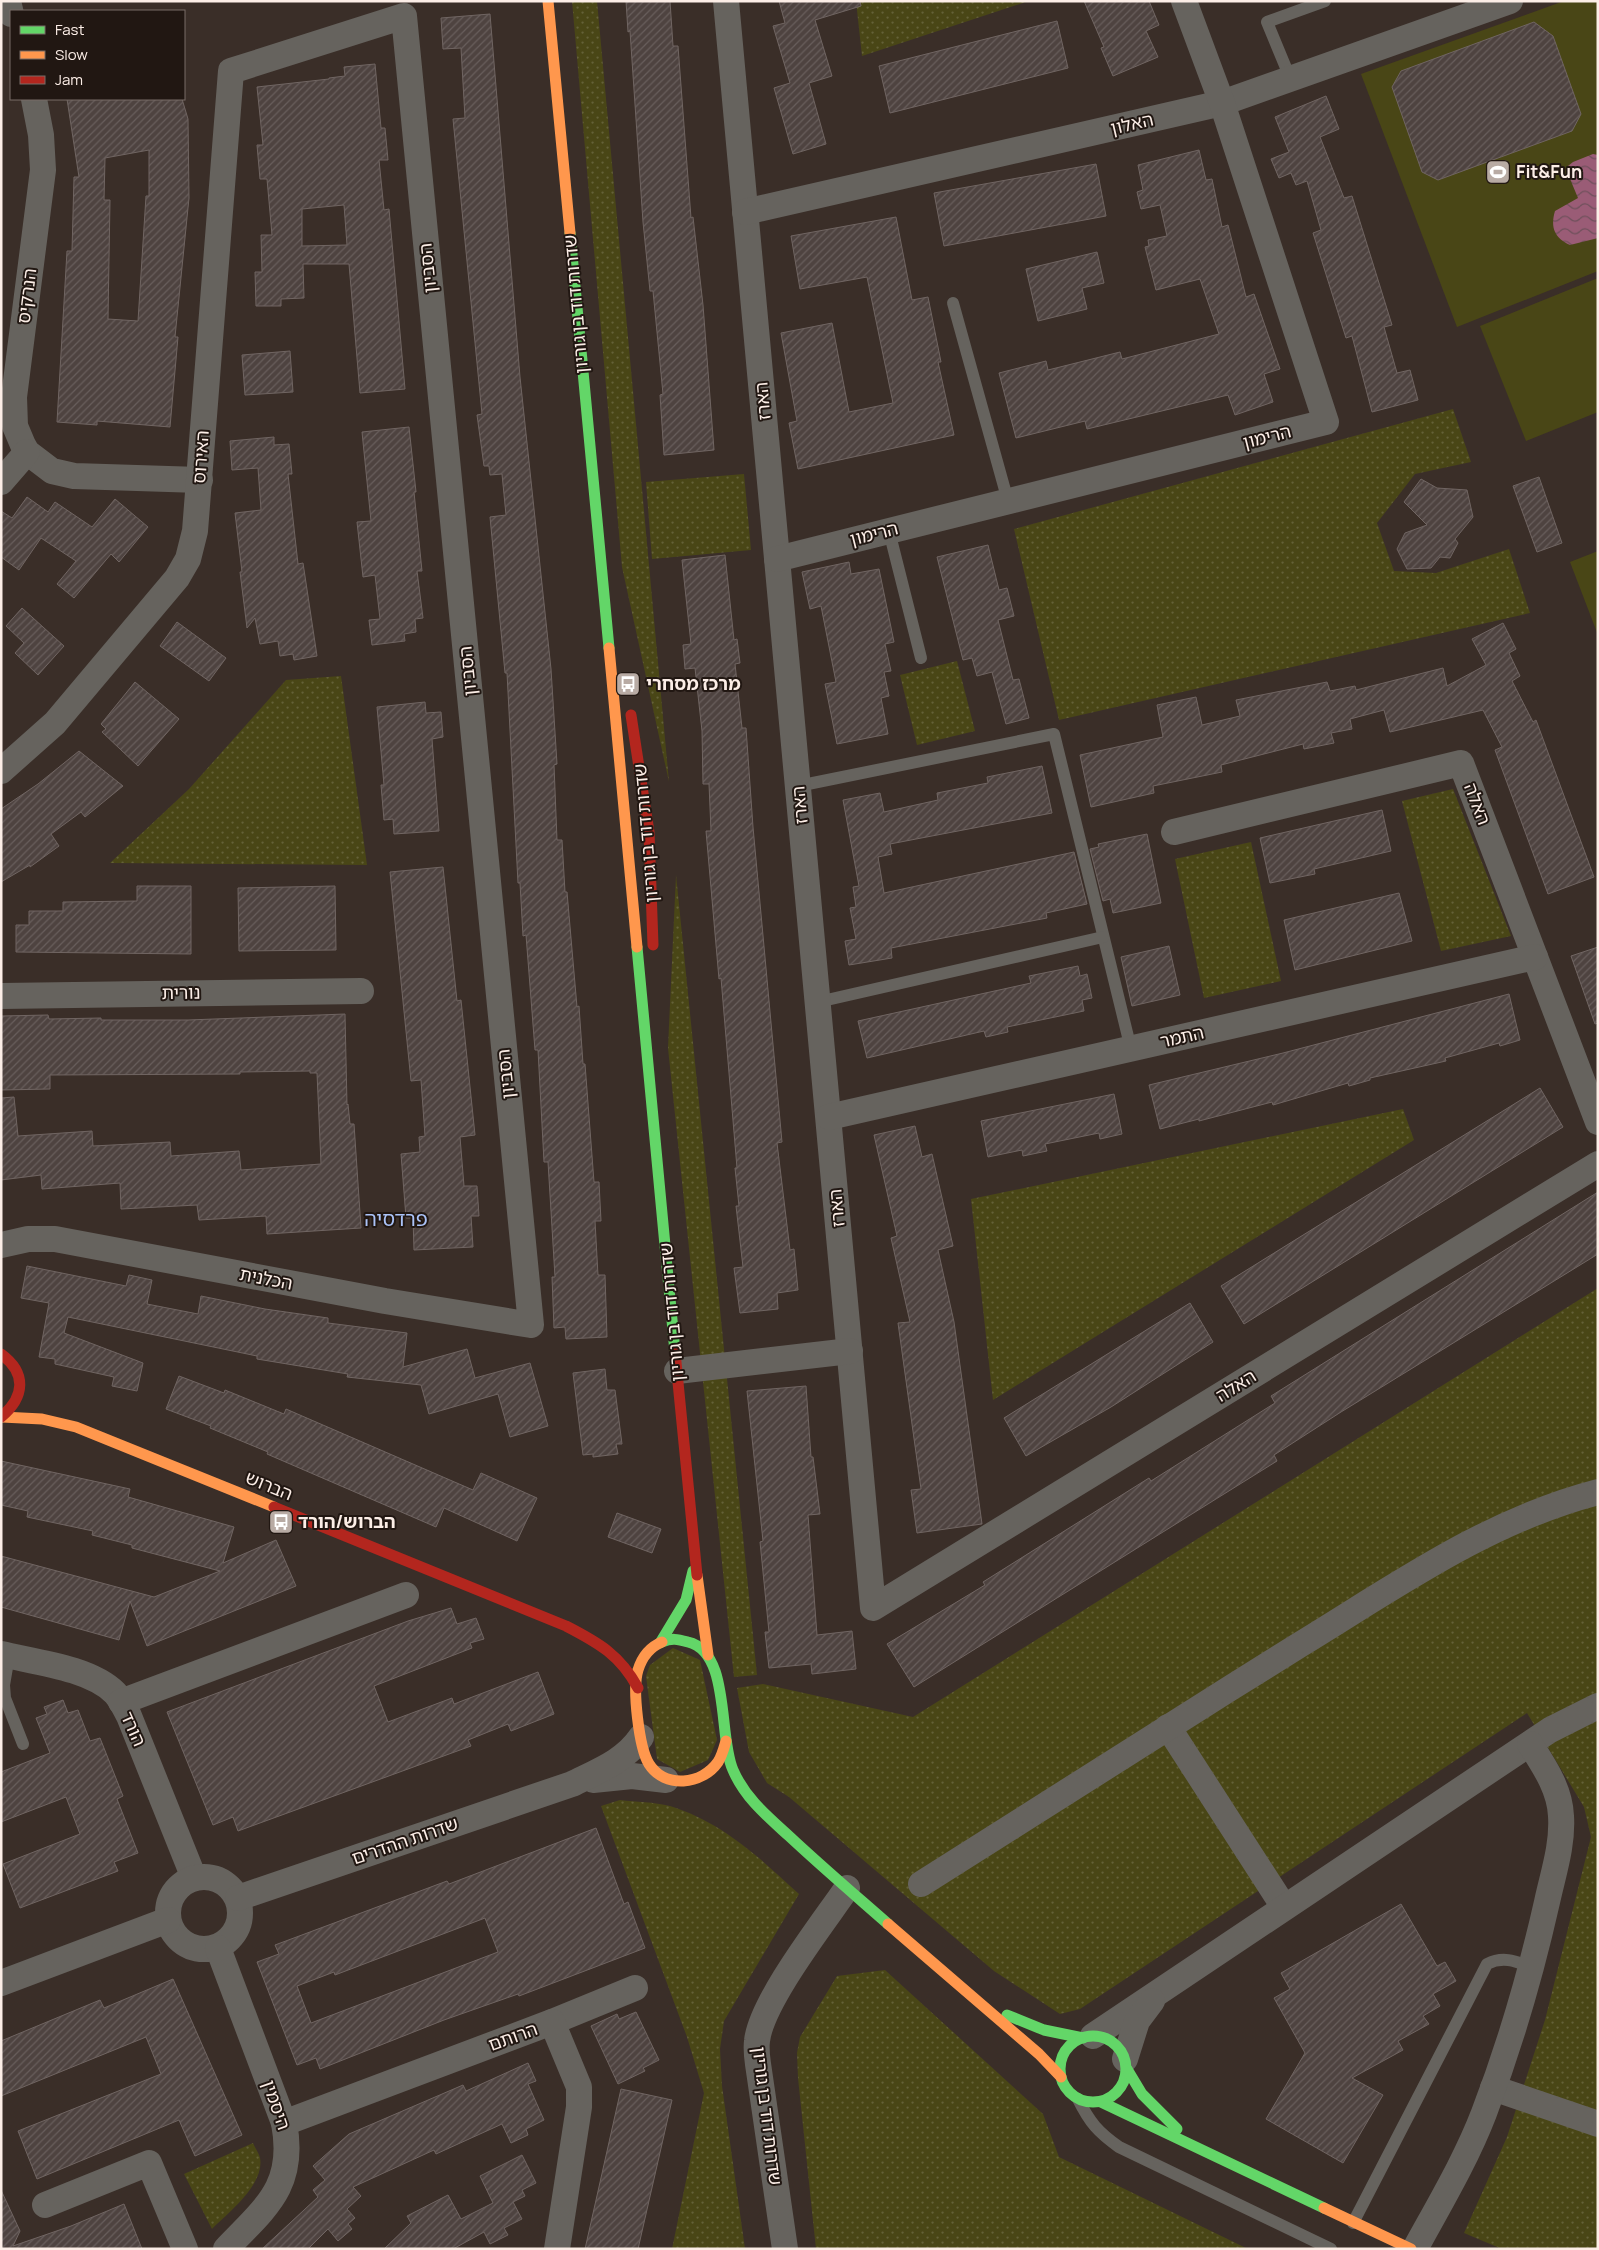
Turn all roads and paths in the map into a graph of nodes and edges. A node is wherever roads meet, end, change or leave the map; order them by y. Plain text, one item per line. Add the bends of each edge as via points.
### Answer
1 (548, 1) edge
2 (726, 1) edge
3 (1184, 1) edge
4 (1324, 1) edge
5 (1510, 1) edge
6 (232, 71) joint
7 (1290, 80) junction
8 (34, 100) edge
9 (1222, 103) junction
10 (745, 212) junction
11 (953, 303) dead end
12 (27, 452) junction
13 (200, 480) junction
14 (1, 482) edge
15 (1008, 501) junction
16 (890, 531) junction
17 (777, 559) junction
18 (605, 606) junction
19 (922, 658) dead end
20 (624, 689) dead end
21 (629, 707) dead end
22 (1, 771) edge
23 (798, 786) junction
24 (1174, 832) dead end
25 (1103, 937) junction
26 (654, 954) dead end
27 (1535, 957) junction
28 (652, 981) dead end
29 (361, 991) dead end
30 (1, 996) edge
31 (818, 1002) junction
32 (1131, 1049) junction
33 (648, 1064) junction
34 (828, 1117) junction
35 (1598, 1122) edge
36 (1598, 1164) edge
37 (1, 1246) edge
38 (531, 1326) joint
39 (1, 1338) edge
40 (850, 1351) junction
41 (12, 1365) edge
42 (677, 1371) junction
43 (32, 1394) dead end
44 (48, 1410) dead end
45 (2, 1417) edge
46 (76, 1427) junction
47 (1598, 1492) edge
48 (695, 1560) junction
49 (406, 1595) dead end
50 (874, 1608) joint
51 (560, 1623) junction
52 (604, 1636) dead end
53 (660, 1643) junction
54 (5, 1655) edge
55 (708, 1655) junction
56 (638, 1688) junction
57 (120, 1702) junction
58 (1598, 1706) edge
59 (1168, 1727) junction
60 (641, 1737) junction
61 (726, 1741) junction
62 (23, 1744) dead end
63 (1530, 1744) junction
64 (696, 1778) junction
65 (666, 1780) junction
66 (716, 1783) dead end
67 (572, 1784) junction
68 (732, 1790) dead end
69 (750, 1800) junction
70 (194, 1878) junction
71 (921, 1884) dead end
72 (847, 1888) junction
73 (238, 1898) junction
74 (1284, 1907) junction
75 (168, 1920) junction
76 (218, 1948) junction
77 (1531, 1967) junction
78 (1, 1983) edge
79 (1164, 1987) junction
80 (635, 1988) dead end
81 (979, 2001) junction
82 (552, 2022) junction
83 (1088, 2037) junction
84 (1126, 2064) junction
85 (1061, 2077) junction
86 (1493, 2088) junction
87 (1078, 2099) junction
88 (1101, 2102) junction
89 (284, 2123) junction
90 (1598, 2124) edge
91 (1211, 2153) junction
92 (45, 2205) dead end
93 (1353, 2223) junction
94 (185, 2249) edge
95 (226, 2249) edge
96 (557, 2249) edge
97 (785, 2249) edge
98 (1331, 2249) edge
99 (1413, 2249) edge

1 - 18 street, שדרות דוד בן גוריון
2 - 10 street, הארז
3 - 9 street, הרימון
4 - 7 lane via 1267,22
5 - 7 street, האלון
6 - 13 street, האירוס
6 - 38 street, הסביון via 404,16
7 - 9 street, האלון
8 - 12 street, הנרקיס via 43,170 14,397 15,426
9 - 10 street, האלון
9 - 15 street, הרימון via 1326,422
10 - 17 street, הארז
11 - 15 lane
12 - 13 street via 52,471 74,476
12 - 14 street
13 - 22 street, האירוס via 196,531 188,559 177,578 55,722
15 - 16 street, הרימון
16 - 17 street, הרימון
16 - 19 lane
17 - 23 street, הארז
18 - 20 street, שדרות דוד בן גוריון
18 - 33 street, שדרות דוד בן גוריון
21 - 26 street, שדרות דוד בן גוריון via 649,832
23 - 25 lane via 1054,734
23 - 31 street, הארז
24 - 27 street, האלה via 1462,763
25 - 31 lane
25 - 32 lane
27 - 32 street, התמר
27 - 35 street, האלה
28 - 33 street, שדרות דוד בן גוריון
29 - 30 street, נורית
31 - 34 street, הארז
32 - 34 street, התמר
33 - 42 street, שדרות דוד בן גוריון
34 - 40 street, הארז
36 - 50 street, האלה
37 - 38 street, הכלנית via 28,1239 55,1239 385,1302
39 - 41 street
40 - 42 street
40 - 50 street, הארז
41 - 43 street
41 - 45 street via 21,1389 12,1410
42 - 48 street, שדרות דוד בן גוריון
44 - 46 street, הברוש
45 - 46 street, הברוש via 42,1419
46 - 51 street, הברוש
47 - 59 street via 1520,1518 1455,1550
48 - 53 street, שדרות דוד בן גוריון via 686,1600
48 - 55 street, שדרות דוד בן גוריון
49 - 57 street
51 - 52 street, הברוש
51 - 56 street, הברוש via 616,1658 626,1667
53 - 55 street via 672,1638 685,1640 698,1644
53 - 56 street via 645,1648 637,1675
54 - 57 street, הורד via 99,1681 116,1694
54 - 62 lane via 5,1698
55 - 61 street via 716,1674
56 - 60 street
57 - 70 street, הורד via 129,1716
58 - 63 street via 1573,1717
59 - 71 street
59 - 74 street
60 - 65 street via 648,1764
60 - 67 street, שדרות ההדרים via 617,1761
61 - 64 street via 716,1767
61 - 69 street via 732,1769
63 - 74 street
63 - 77 street via 1547,1771 1561,1815 1560,1842
64 - 65 street via 680,1782
64 - 66 street
65 - 67 street, שדרות ההדרים via 632,1776
67 - 73 street, שדרות ההדרים
68 - 69 street
69 - 72 street
70 - 73 street via 214,1878 224,1882
70 - 75 street via 176,1890 168,1909
72 - 81 street
72 - 97 street, שדרות דוד בן גוריון via 780,1986 757,2041
73 - 76 street via 240,1921 236,1933
74 - 79 street
75 - 76 street via 177,1938 186,1945 196,1949
75 - 78 street
76 - 89 street, היסמין
77 - 86 street
77 - 93 lane via 1512,1960 1497,1959 1487,1964
79 - 83 street
79 - 84 street via 1137,2021
80 - 82 street
81 - 83 street via 1045,2032 1062,2037
81 - 85 street
82 - 89 street, הרותם
82 - 96 street, הרותם via 579,2087 579,2107
83 - 84 street via 1113,2042
83 - 85 street via 1073,2043 1066,2051 1061,2061
84 - 88 street via 1125,2080 1120,2090
84 - 91 street via 1132,2082 1153,2107 1184,2135
85 - 87 street via 1069,2093
86 - 90 street
86 - 99 street via 1461,2162
87 - 88 street
87 - 98 lane via 1088,2120 1099,2133 1119,2146
88 - 91 street
89 - 95 street, היסמין via 288,2145 286,2168 278,2191
91 - 93 street
92 - 94 street via 149,2162
93 - 99 street

